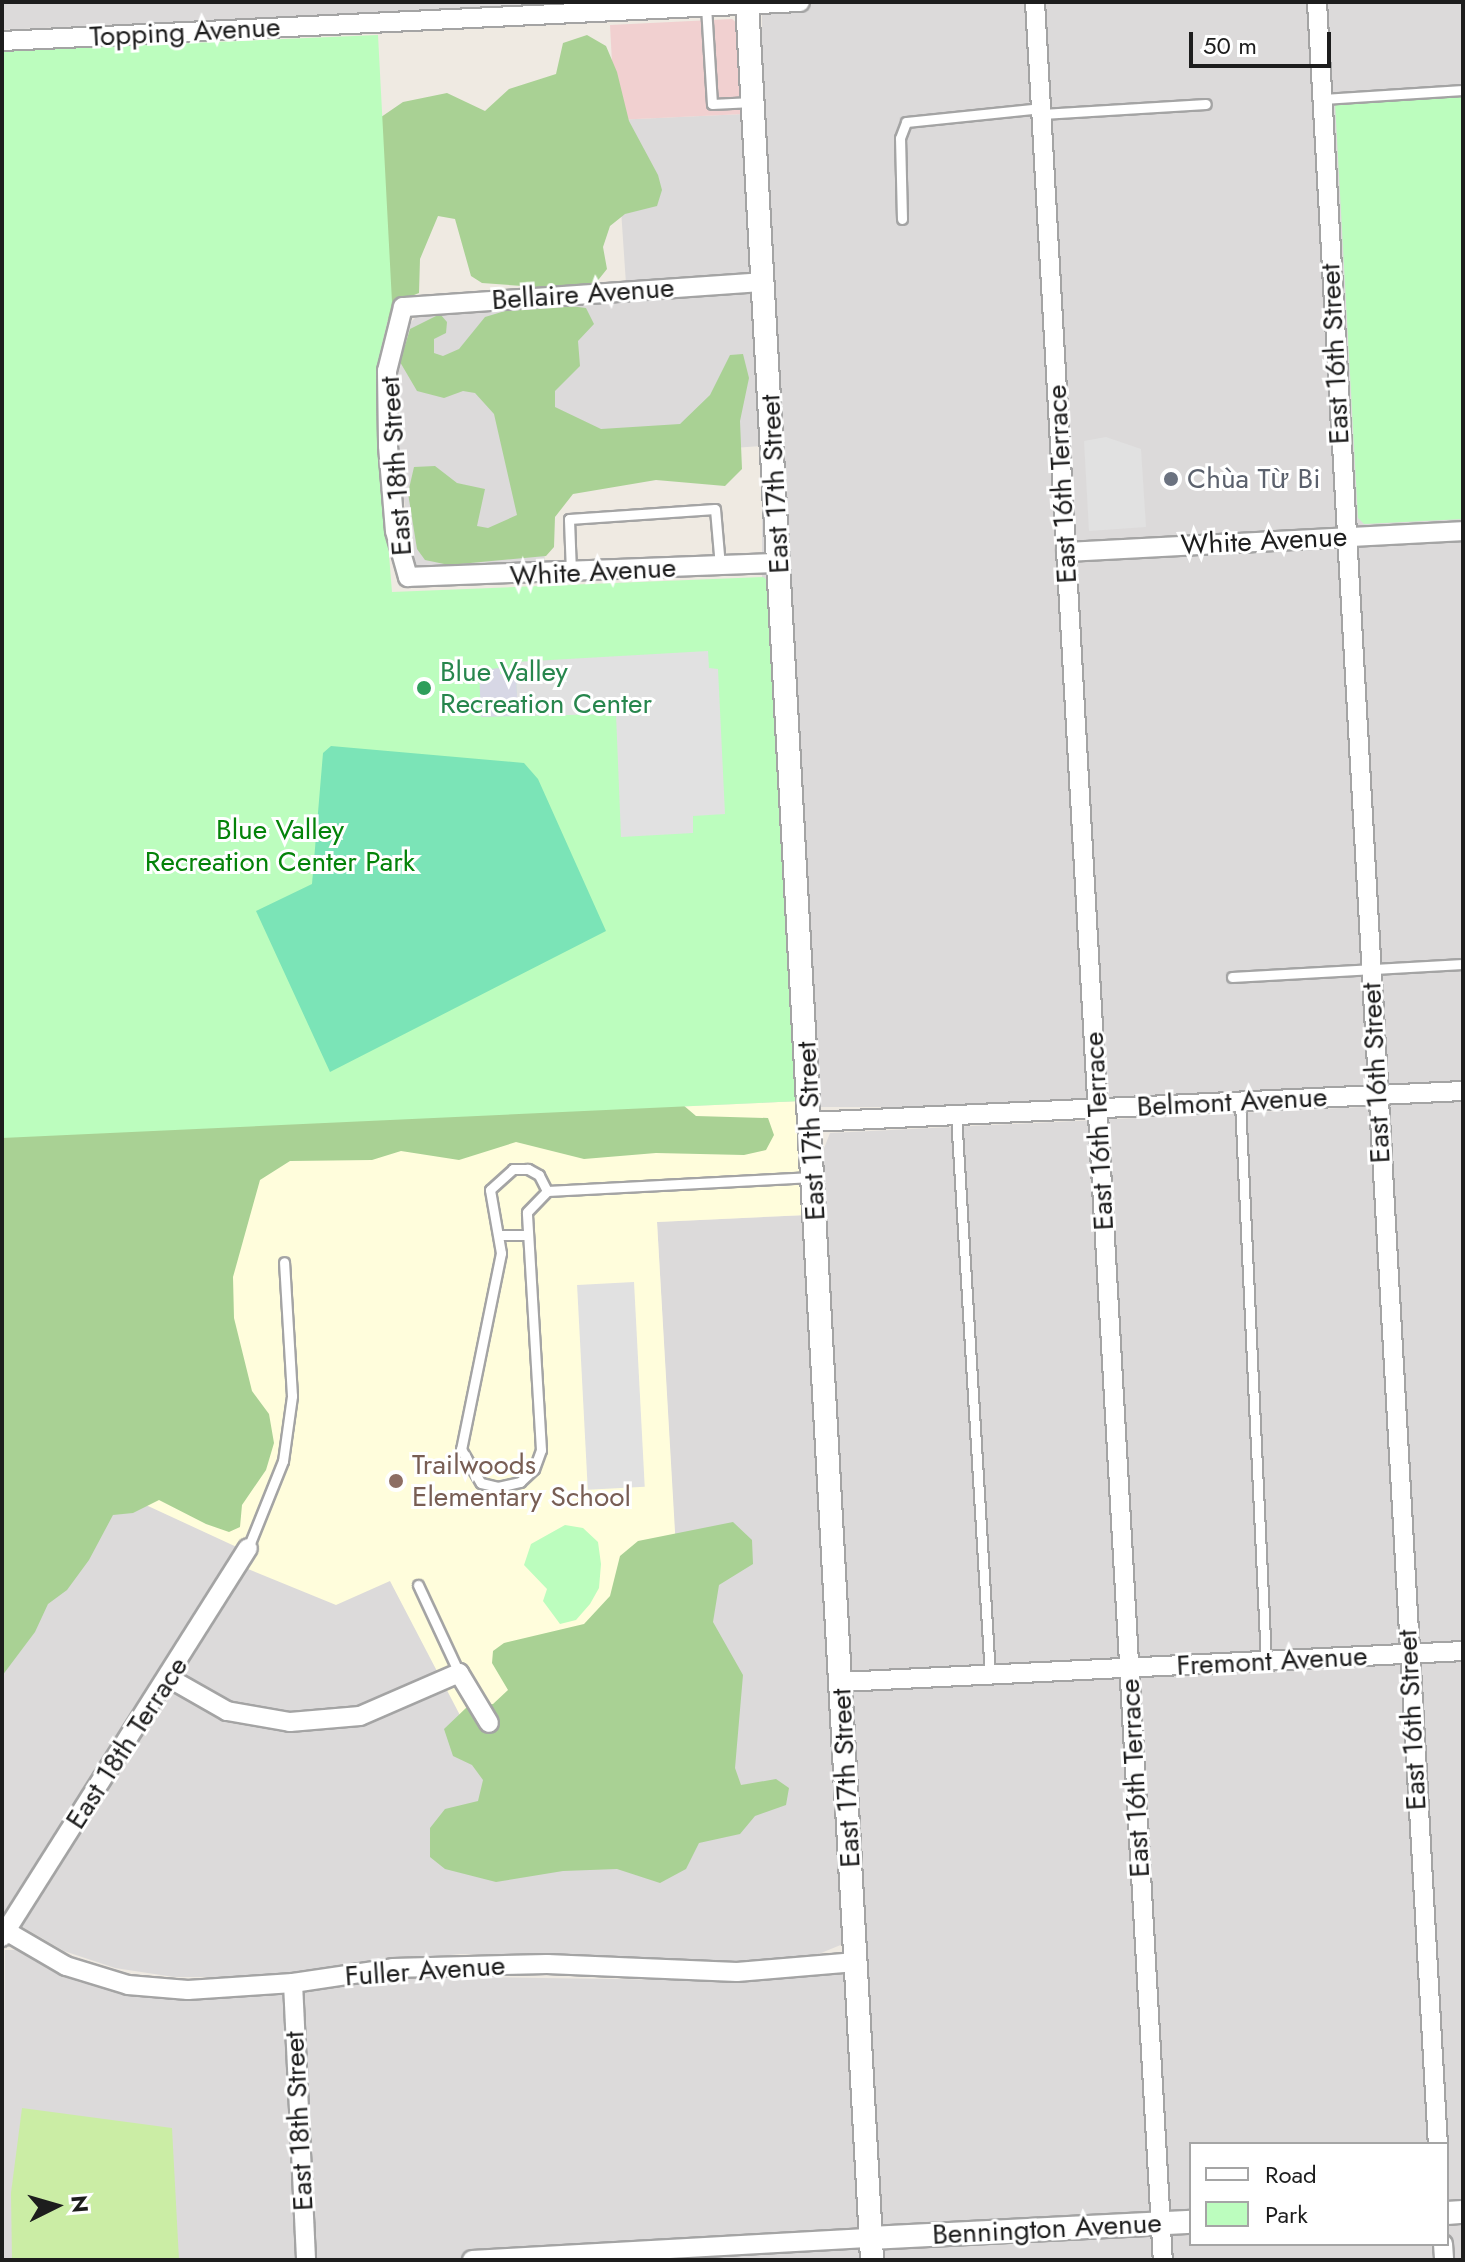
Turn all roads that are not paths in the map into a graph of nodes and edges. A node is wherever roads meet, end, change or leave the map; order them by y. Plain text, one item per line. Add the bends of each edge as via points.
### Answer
1 (800, 2) edge
2 (1035, 2) edge
3 (1317, 2) edge
4 (747, 3) edge
5 (706, 6) junction
6 (2, 41) edge
7 (1463, 90) edge
8 (1322, 99) junction
9 (753, 102) junction
10 (1206, 104) dead end
11 (1042, 111) junction
12 (902, 219) dead end
13 (763, 282) junction
14 (403, 307) joint
15 (1463, 531) edge
16 (1344, 537) junction
17 (1066, 552) junction
18 (779, 563) junction
19 (720, 566) junction
20 (571, 573) junction
21 (408, 577) joint
22 (1463, 964) edge
23 (1370, 969) junction
24 (1232, 977) dead end
25 (1463, 1091) edge
26 (1378, 1095) junction
27 (1240, 1102) junction
28 (1098, 1109) junction
29 (956, 1115) junction
30 (810, 1122) junction
31 (813, 1177) junction
32 (547, 1191) junction
33 (500, 1235) junction
34 (528, 1235) junction
35 (284, 1262) dead end
36 (248, 1548) joint
37 (418, 1585) dead end
38 (1463, 1651) edge
39 (1409, 1654) junction
40 (1266, 1661) junction
41 (1129, 1668) junction
42 (459, 1673) junction
43 (990, 1675) junction
44 (169, 1678) junction
45 (841, 1682) junction
46 (489, 1723) dead end
47 (4, 1934) edge
48 (856, 1962) junction
49 (293, 1983) junction
50 (1438, 2142) edge
51 (1189, 2222) edge
52 (1161, 2223) junction
53 (871, 2249) edge
54 (306, 2260) edge
55 (472, 2260) edge
56 (1163, 2260) edge

1 - 4 street, Topping Avenue
2 - 11 street, East 16th Terrace
3 - 8 street, East 16th Street
4 - 5 street, Topping Avenue
4 - 9 street, East 17th Street
5 - 6 street, Topping Avenue
5 - 9 lane via 712,104
7 - 8 lane
8 - 16 street, East 16th Street
9 - 13 street, East 17th Street
10 - 11 lane
11 - 12 lane via 906,122 900,138
11 - 17 street, East 16th Terrace
13 - 14 street, Bellaire Avenue
13 - 18 street, East 17th Street
14 - 21 street, East 18th Street via 393,336 387,386 395,531
15 - 16 street, White Avenue
16 - 17 street, White Avenue
16 - 23 street, East 16th Street
17 - 28 street, East 16th Terrace
18 - 19 street, White Avenue
18 - 30 street, East 17th Street
19 - 20 street, White Avenue
19 - 20 lane via 715,509 569,519
20 - 21 street, White Avenue
22 - 23 lane
23 - 24 lane
23 - 26 street, East 16th Street
25 - 26 street, Belmont Avenue
26 - 27 street, Belmont Avenue
26 - 39 street, East 16th Street
27 - 28 street, Belmont Avenue
27 - 40 lane
28 - 29 street, Belmont Avenue
28 - 41 street, East 16th Terrace
29 - 30 street, Belmont Avenue
29 - 43 lane
30 - 31 street, East 17th Street
31 - 32 lane
31 - 45 street, East 17th Street
32 - 33 lane via 539,1175 528,1169 500,1177 490,1190
32 - 34 lane via 527,1212
33 - 34 lane
33 - 34 lane via 501,1253 461,1449 481,1483 498,1487 520,1482 534,1469 541,1450
35 - 36 lane via 292,1396 283,1461
36 - 44 street, East 18th Terrace
37 - 42 lane
38 - 39 street, Fremont Avenue
39 - 40 street, Fremont Avenue
39 - 50 street, East 16th Street
40 - 41 street, Fremont Avenue
41 - 43 street, Fremont Avenue
41 - 52 street, East 16th Terrace
42 - 44 street via 360,1716 290,1722 227,1711
42 - 46 street
43 - 45 street, Fremont Avenue
44 - 47 street, East 18th Terrace
45 - 48 street, East 17th Street
47 - 49 street, Fuller Avenue via 66,1966 128,1985 188,1990
48 - 49 street, Fuller Avenue via 737,1972 547,1964 393,1968
48 - 53 street, East 17th Street
49 - 54 street, East 18th Street
51 - 52 street, Bennington Avenue
52 - 53 street, Bennington Avenue
52 - 56 street, East 16th Terrace
53 - 55 street, Bennington Avenue

